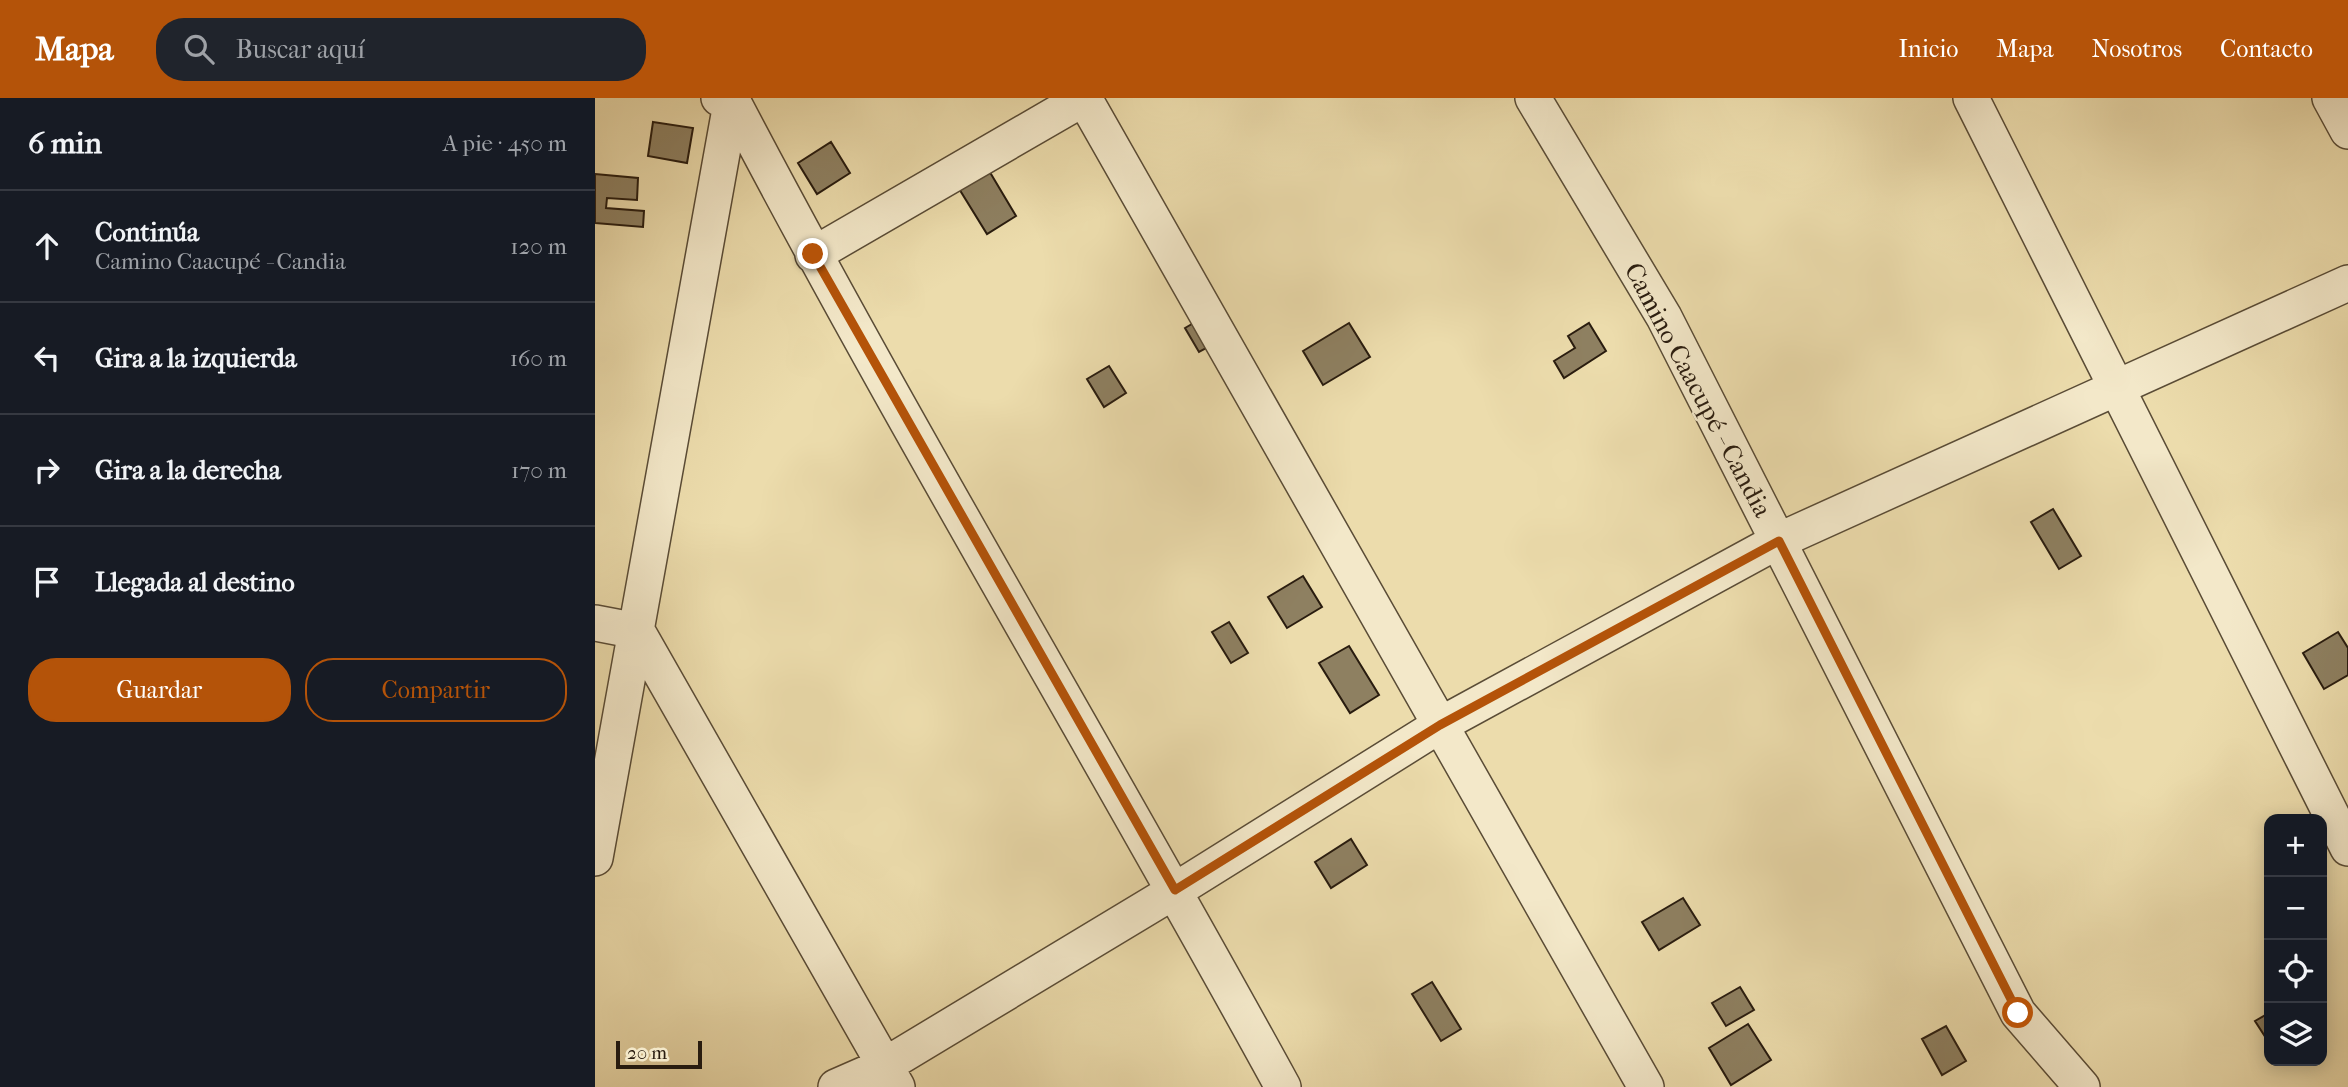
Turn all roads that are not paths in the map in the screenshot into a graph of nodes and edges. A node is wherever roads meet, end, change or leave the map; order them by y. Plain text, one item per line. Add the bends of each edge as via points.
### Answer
1 (1533, 98) edge
2 (1971, 98) edge
3 (2330, 98) edge
4 (728, 99) edge
5 (2348, 131) edge
6 (813, 254) junction
7 (2348, 284) edge
8 (2117, 388) junction
9 (1779, 541) junction
10 (595, 623) edge
11 (637, 631) junction
12 (1440, 725) junction
13 (2348, 848) edge
14 (595, 858) edge
15 (1175, 890) junction
16 (891, 1077) edge
17 (836, 1087) edge
18 (1283, 1087) edge
19 (1646, 1087) edge
20 (2082, 1087) edge

1 - 9 street, Camino Caacupé - Candia via 1664,317
2 - 8 street
3 - 5 street
4 - 6 street
4 - 11 street
6 - 12 street via 1084,98
6 - 15 street
7 - 8 street
8 - 9 street
8 - 13 street
9 - 12 street
9 - 20 street, Camino Caacupé - Candia via 2018,1013
10 - 11 street
11 - 14 street
11 - 16 street
12 - 15 street
12 - 19 street
15 - 16 street
15 - 18 street
16 - 17 street

